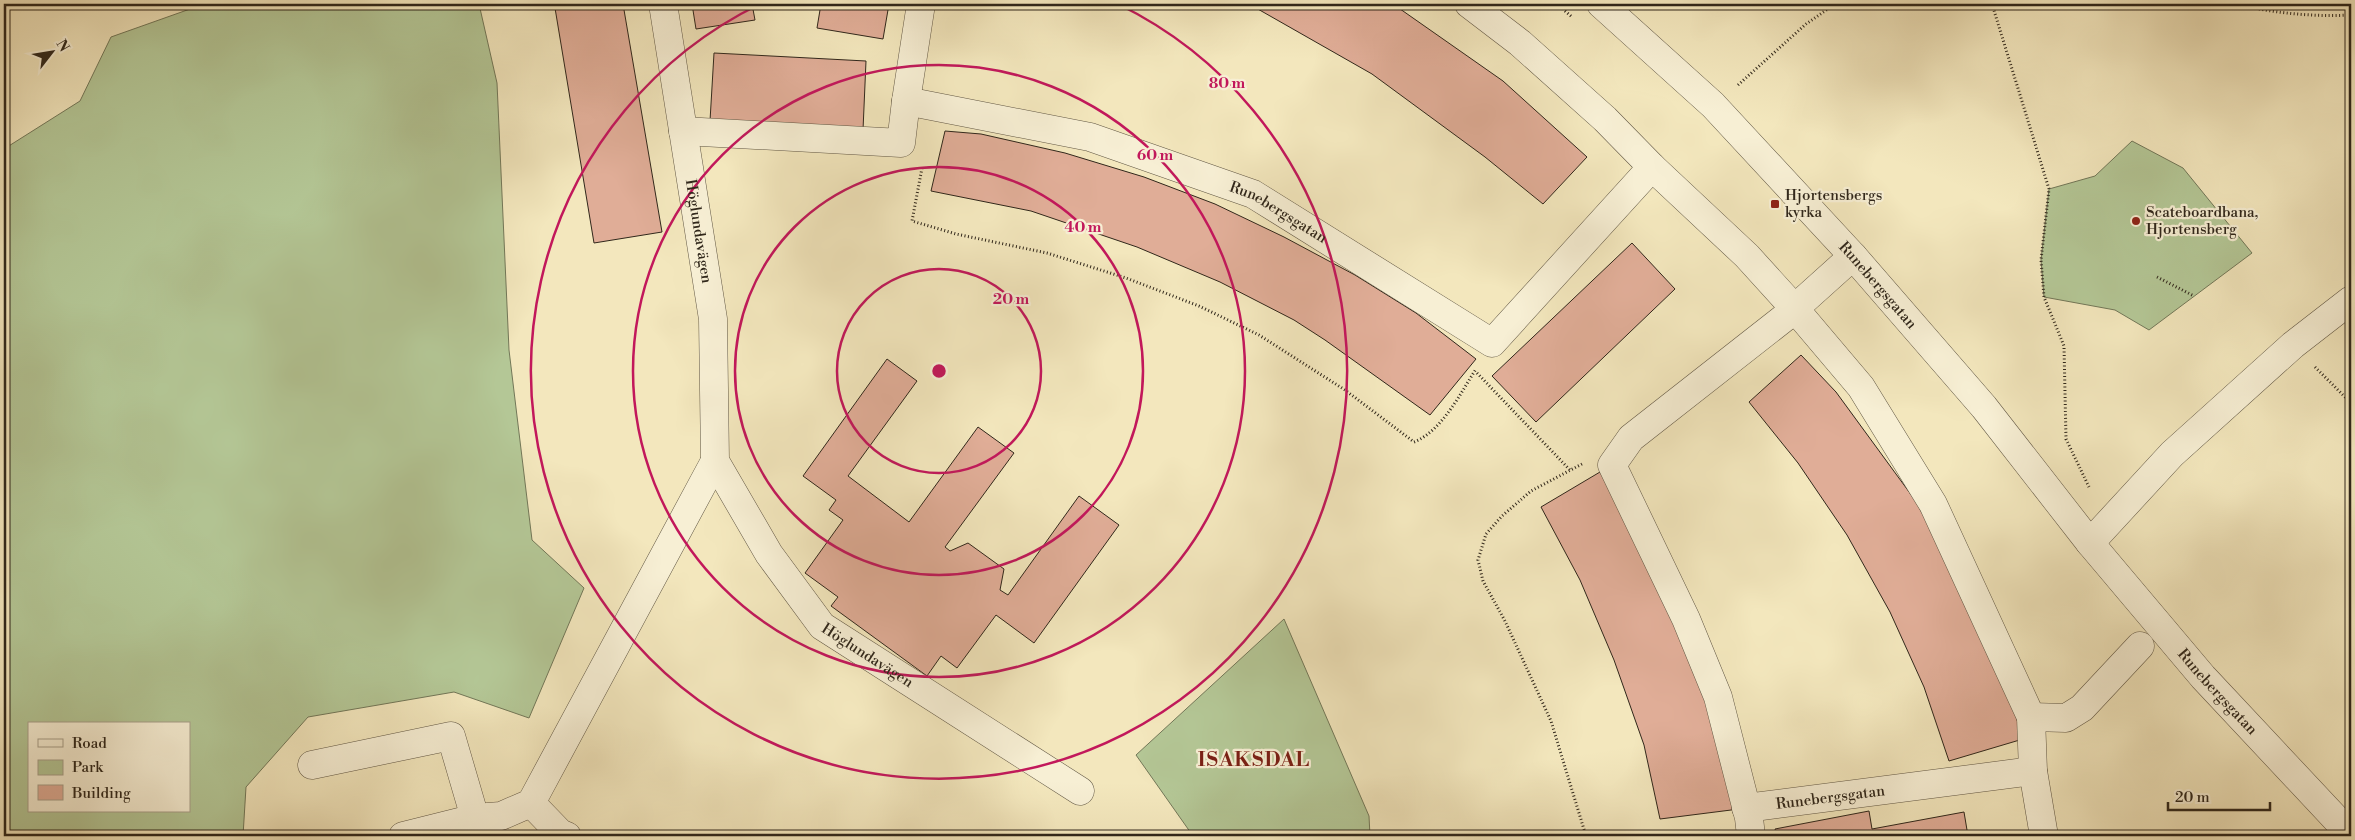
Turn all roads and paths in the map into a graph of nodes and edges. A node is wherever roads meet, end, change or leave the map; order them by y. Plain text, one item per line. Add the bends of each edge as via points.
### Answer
1 (663, 4) edge
2 (921, 4) edge
3 (1469, 4) edge
4 (1557, 4) edge
5 (1601, 4) edge
6 (1835, 4) edge
7 (1992, 4) edge
8 (2235, 4) edge
9 (2351, 15) edge
10 (1577, 22) dead end
11 (1731, 91) dead end
12 (906, 100) junction
13 (683, 131) junction
14 (923, 162) dead end
15 (1652, 167) junction
16 (1853, 256) junction
17 (2158, 277) dead end
18 (2194, 296) dead end
19 (2351, 300) edge
20 (1795, 308) junction
21 (1492, 343) junction
22 (2293, 345) junction
23 (1475, 370) junction
24 (2351, 402) edge
25 (716, 461) junction
26 (1587, 461) dead end
27 (1570, 470) junction
28 (2099, 534) junction
29 (2140, 646) dead end
30 (2031, 717) junction
31 (312, 765) dead end
32 (2033, 771) junction
33 (1080, 791) dead end
34 (531, 803) junction
35 (1746, 808) junction
36 (494, 824) edge
37 (444, 832) edge
38 (403, 836) edge
39 (567, 836) edge
40 (1586, 836) edge
41 (1752, 836) edge
42 (2044, 836) edge
43 (2351, 836) edge

1 - 13 street, Höglundavägen
2 - 12 street
3 - 15 street via 1520,43 1606,119
4 - 10 path
5 - 16 street, Runebergsgatan via 1713,105
6 - 11 path via 1806,24
7 - 28 path via 2049,189 2041,260 2044,297 2064,346 2066,439
8 - 9 path via 2264,11
12 - 13 street via 901,143
12 - 21 street, Runebergsgatan via 1090,138 1253,194
13 - 25 street, Höglundavägen via 713,319
14 - 23 path via 912,221 956,234 1046,252 1199,306 1259,335 1346,390 1414,442 1425,437 1441,420
15 - 20 street via 1747,256
15 - 21 street
16 - 20 street
16 - 28 street, Runebergsgatan
17 - 18 path
19 - 22 street
20 - 30 street via 1861,387 1932,504
20 - 35 street via 1631,438 1612,464 1686,619 1718,698
21 - 23 path
22 - 24 path
22 - 28 street via 2172,454
23 - 27 path
25 - 33 street, Höglundavägen via 769,554 822,626
25 - 34 street, Höglundavägen
26 - 27 path
27 - 40 path via 1531,491 1502,516 1486,534 1478,560 1483,581 1551,721
28 - 43 street, Runebergsgatan via 2203,677
29 - 30 street via 2082,708 2066,718
30 - 32 street
31 - 36 street via 450,736
32 - 35 street, Runebergsgatan
32 - 42 street
34 - 36 street
34 - 39 street via 560,833
35 - 41 street
36 - 37 street
37 - 38 street

